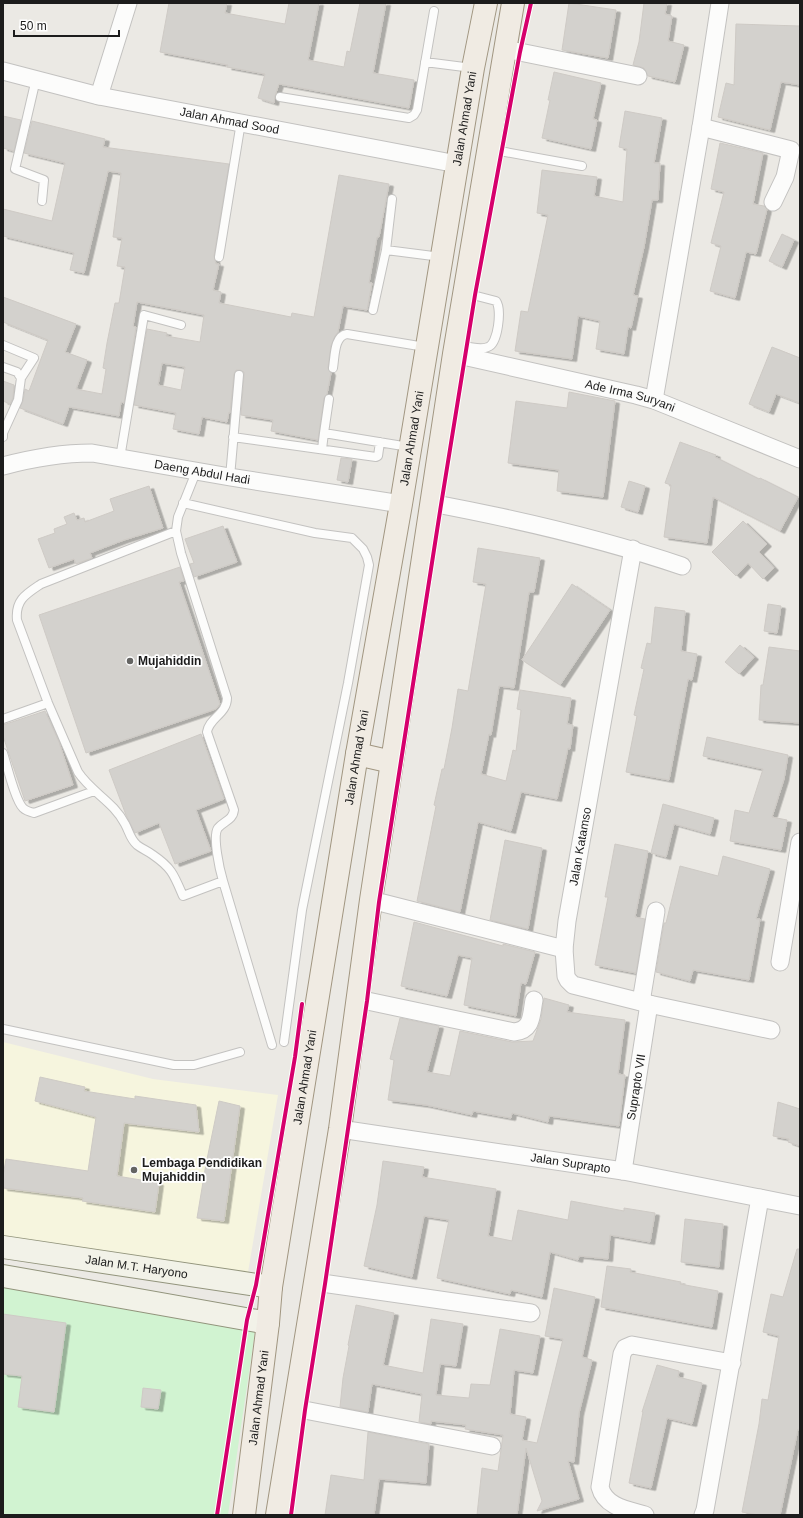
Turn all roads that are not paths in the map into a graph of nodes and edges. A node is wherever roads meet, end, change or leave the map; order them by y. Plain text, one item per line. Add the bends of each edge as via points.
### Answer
1 (128, 3) edge
2 (486, 3) edge
3 (513, 3) edge
4 (720, 3) edge
5 (434, 11) dead end
6 (478, 44) junction
7 (505, 49) junction
8 (425, 62) junction
9 (473, 68) junction
10 (3, 71) edge
11 (638, 76) dead end
12 (36, 80) junction
13 (99, 96) junction
14 (280, 97) dead end
15 (241, 122) junction
16 (701, 127) junction
17 (489, 149) junction
18 (795, 152) edge
19 (457, 164) junction
20 (582, 166) dead end
21 (392, 198) dead end
22 (42, 201) dead end
23 (773, 202) dead end
24 (386, 250) junction
25 (219, 257) dead end
26 (442, 258) junction
27 (464, 293) junction
28 (373, 310) dead end
29 (181, 326) dead end
30 (3, 345) edge
31 (427, 347) junction
32 (455, 349) junction
33 (3, 367) edge
34 (333, 368) dead end
35 (239, 375) dead end
36 (21, 378) junction
37 (329, 399) dead end
38 (654, 400) junction
39 (3, 433) edge
40 (324, 433) junction
41 (3, 437) edge
42 (232, 437) junction
43 (380, 442) junction
44 (410, 447) junction
45 (322, 449) junction
46 (120, 458) junction
47 (800, 459) edge
48 (3, 466) edge
49 (196, 472) junction
50 (230, 477) junction
51 (184, 503) junction
52 (431, 503) junction
53 (401, 504) junction
54 (176, 531) junction
55 (633, 549) junction
56 (682, 566) dead end
57 (48, 703) junction
58 (3, 719) edge
59 (3, 753) edge
60 (357, 754) junction
61 (392, 762) junction
62 (94, 791) junction
63 (800, 842) edge
64 (223, 881) junction
65 (371, 900) junction
66 (656, 911) dead end
67 (564, 949) junction
68 (780, 962) dead end
69 (358, 999) junction
70 (534, 1000) dead end
71 (645, 1003) junction
72 (3, 1029) edge
73 (772, 1030) dead end
74 (284, 1042) dead end
75 (272, 1045) dead end
76 (240, 1052) dead end
77 (340, 1129) junction
78 (623, 1171) junction
79 (760, 1198) junction
80 (800, 1206) edge
81 (3, 1247) edge
82 (3, 1276) edge
83 (315, 1282) junction
84 (271, 1288) junction
85 (531, 1313) dead end
86 (268, 1323) junction
87 (732, 1363) junction
88 (294, 1408) junction
89 (492, 1446) dead end
90 (244, 1515) edge
91 (277, 1515) edge
92 (645, 1515) edge
93 (703, 1515) edge

1 - 13 street
2 - 6 main road, Jalan Ahmad Yani
3 - 7 main road
4 - 16 street
5 - 8 lane
6 - 7 main road
6 - 9 main road, Jalan Ahmad Yani
7 - 11 street
7 - 17 main road
8 - 9 lane
8 - 14 lane via 416,110 409,118
9 - 19 main road, Jalan Ahmad Yani
10 - 12 street, Jalan Ahmad Sood
12 - 13 street, Jalan Ahmad Sood
12 - 22 lane via 15,169 44,180
13 - 15 street, Jalan Ahmad Sood
15 - 19 street, Jalan Ahmad Sood
15 - 25 lane
16 - 18 street
16 - 38 street
17 - 20 lane
17 - 27 main road
18 - 23 street
19 - 26 main road, Jalan Ahmad Yani
21 - 24 lane
24 - 26 lane
24 - 28 lane
26 - 31 main road, Jalan Ahmad Yani
27 - 32 main road
27 - 32 lane via 496,301 499,305 498,328 494,342 488,348
29 - 46 lane via 144,315
30 - 36 lane via 34,358
31 - 34 lane via 343,334 338,340
31 - 44 main road, Jalan Ahmad Yani
32 - 38 street, Ade Irma Suryani
32 - 52 main road
33 - 36 lane via 16,372
35 - 42 lane
36 - 39 lane via 18,400
37 - 40 lane
38 - 47 street, Ade Irma Suryani
39 - 41 lane
40 - 43 lane
40 - 45 lane
42 - 45 lane
42 - 50 lane
43 - 44 lane
43 - 45 lane via 376,457
44 - 53 main road, Jalan Ahmad Yani
46 - 48 street, Daeng Abdul Hadi via 75,453
46 - 49 street, Daeng Abdul Hadi
49 - 50 street, Daeng Abdul Hadi
49 - 51 lane
50 - 53 street, Daeng Abdul Hadi
51 - 54 lane
51 - 74 lane via 315,533 352,538 363,549 369,565 302,910
52 - 55 street
52 - 61 main road
53 - 60 main road, Jalan Ahmad Yani
54 - 57 lane via 41,584 17,606 17,620
54 - 64 lane via 227,698 227,704 211,722 207,732 234,810 233,816 218,828 216,834
55 - 56 street
55 - 67 street, Jalan Katamso
57 - 58 lane
57 - 62 lane via 78,772
59 - 62 lane via 17,798 27,811 34,813
60 - 61 main road
60 - 84 main road, Jalan Ahmad Yani
61 - 65 main road
62 - 64 lane via 114,808 137,845 167,865 174,874 183,896
63 - 68 street
64 - 75 lane
65 - 67 street
65 - 69 main road
66 - 71 street, Suprapto VII
67 - 71 street, Jalan Katamso via 566,976 570,983
69 - 70 street via 514,1032 524,1030 529,1025
69 - 77 main road
71 - 73 street
71 - 78 street, Suprapto VII
72 - 76 lane via 174,1065 194,1065
77 - 78 street, Jalan Suprapto
77 - 83 main road
78 - 79 street, Jalan Suprapto
79 - 80 street, Jalan Suprapto
79 - 87 street
81 - 84 street, Jalan M.T. Haryono
82 - 86 street
83 - 85 street
83 - 88 main road
84 - 86 main road, Jalan Ahmad Yani
86 - 90 main road, Jalan Ahmad Yani
87 - 92 street via 632,1345 625,1348 600,1487 601,1492 611,1503
87 - 93 street
88 - 89 street
88 - 91 main road

